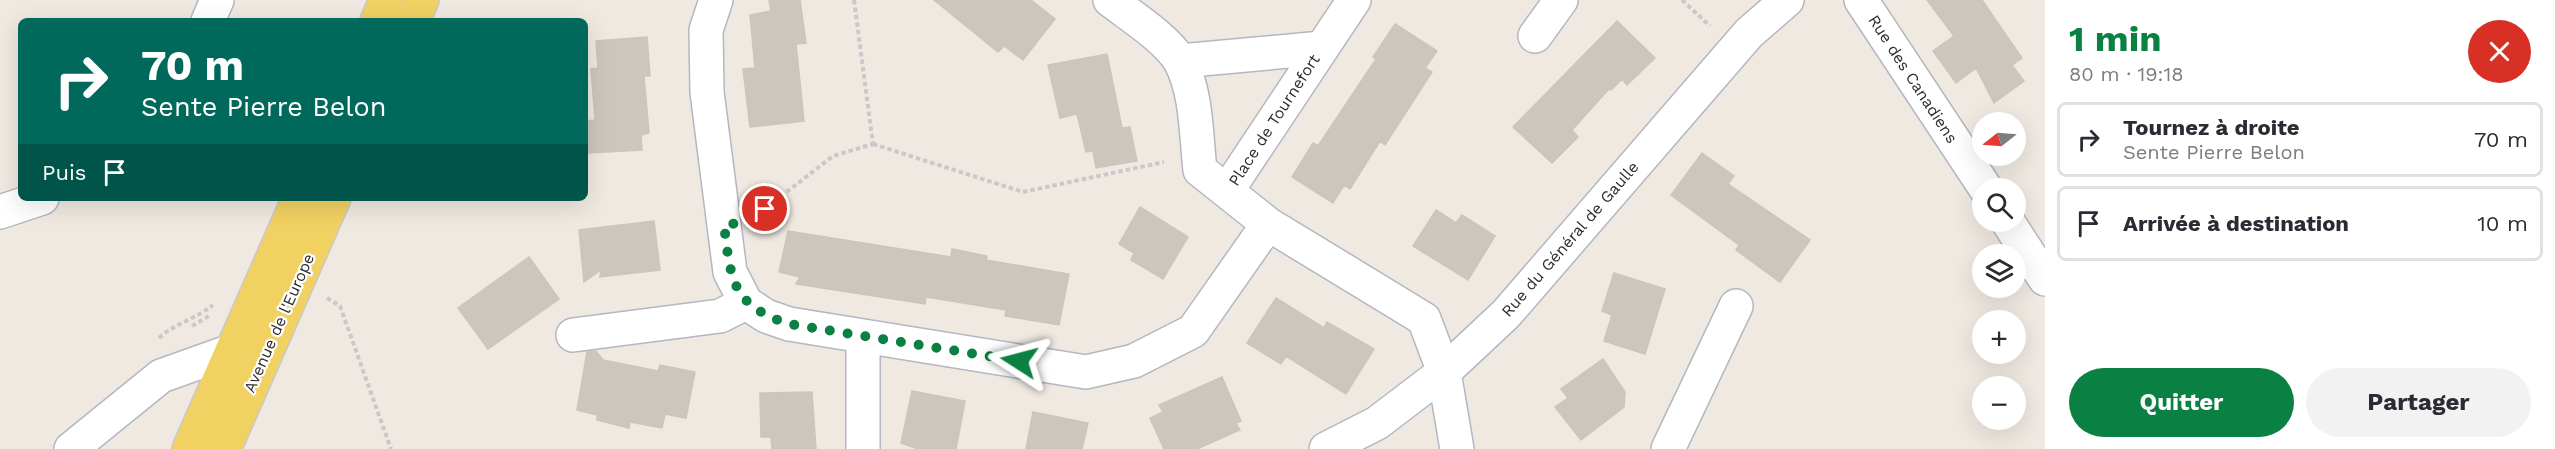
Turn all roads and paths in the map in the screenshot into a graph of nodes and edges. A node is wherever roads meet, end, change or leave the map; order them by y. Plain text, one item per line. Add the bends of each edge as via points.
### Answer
1 (217, 0) edge
2 (386, 0) edge
3 (422, 0) edge
4 (716, 0) edge
5 (854, 0) edge
6 (1110, 0) edge
7 (1354, 0) edge
8 (1561, 0) edge
9 (1787, 0) edge
10 (1861, 0) edge
11 (209, 18) edge
12 (378, 18) edge
13 (413, 18) edge
14 (1534, 36) dead end
15 (1322, 48) junction
16 (1180, 61) junction
17 (873, 144) junction
18 (1198, 155) junction
19 (1979, 178) edge
20 (1227, 192) junction
21 (33, 201) edge
22 (297, 201) edge
23 (333, 201) edge
24 (0, 212) edge
25 (1268, 224) junction
26 (724, 225) junction
27 (2014, 232) edge
28 (2045, 279) edge
29 (319, 293) dead end
30 (218, 301) dead end
31 (746, 303) junction
32 (1736, 306) dead end
33 (573, 335) dead end
34 (863, 336) junction
35 (231, 351) junction
36 (1444, 372) junction
37 (154, 380) junction
38 (71, 449) edge
39 (189, 449) edge
40 (224, 449) edge
41 (391, 449) edge
42 (863, 449) edge
43 (1326, 449) edge
44 (1457, 449) edge
45 (1668, 449) edge

1 - 11 street
2 - 12 main road
3 - 13 main road
4 - 26 street via 706,30 707,92
5 - 17 path
6 - 16 street via 1155,34
7 - 15 street
8 - 14 street
9 - 36 street, Rue du Général de Gaulle via 1749,33 1506,314
10 - 19 street, Rue des Canadiens
15 - 16 street, Place de Tournefort
15 - 20 street, Place de Tournefort
16 - 18 street via 1191,94
17 - 18 path via 1023,192
17 - 26 path via 833,156 747,222
18 - 20 street via 1200,170
20 - 25 street
21 - 24 street
22 - 35 main road, Avenue de l'Europe
23 - 40 main road, Avenue de l'Europe
25 - 34 street via 1192,331 1134,361 1086,372
25 - 36 street via 1424,319
26 - 31 street via 730,272
27 - 28 street
29 - 41 path via 340,306
30 - 37 path via 169,329 156,341
31 - 33 street via 720,316
31 - 34 street via 789,324
32 - 45 street
34 - 42 street
35 - 37 street
35 - 39 main road, Avenue de l'Europe
36 - 43 street, Rue du Général de Gaulle via 1377,423
36 - 44 street
37 - 38 street

